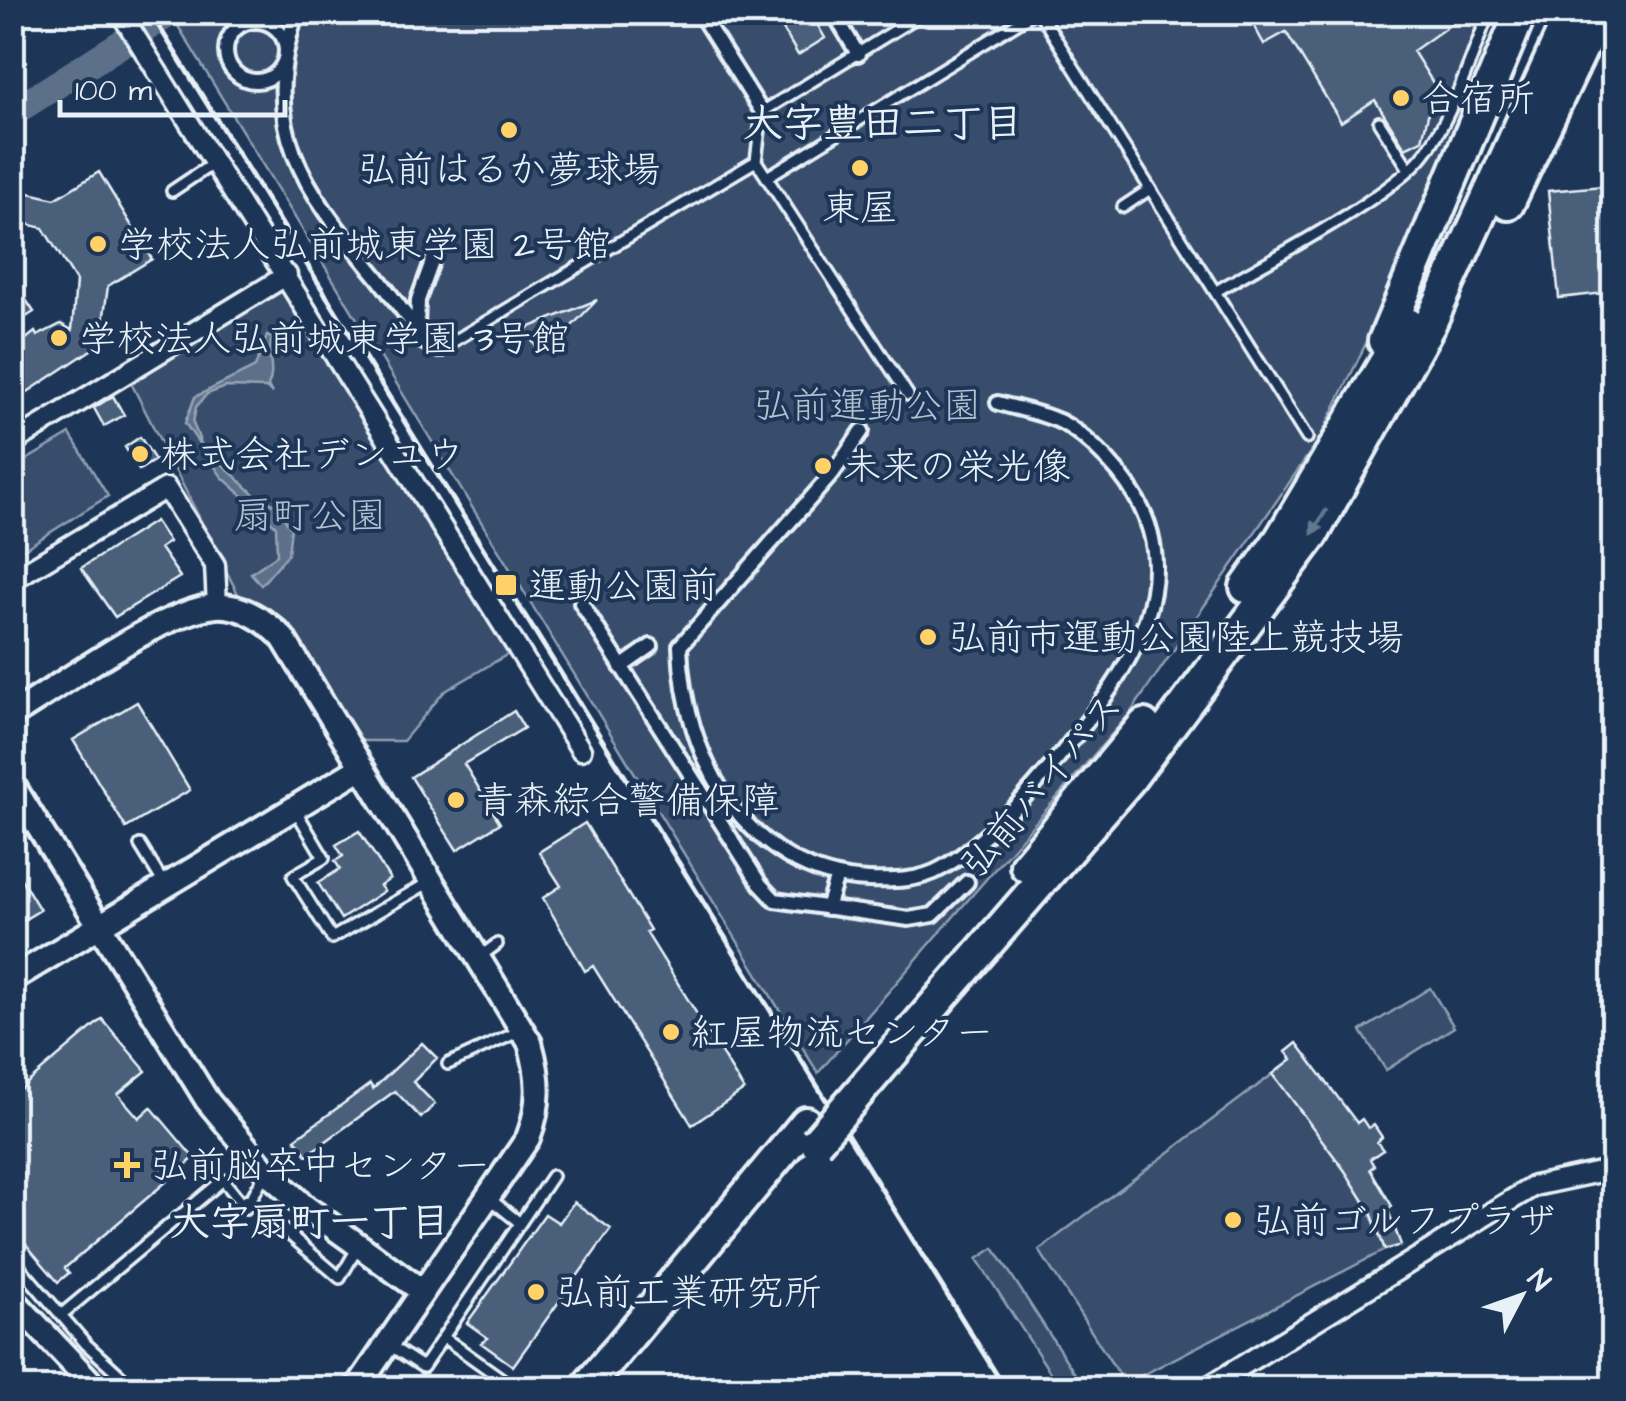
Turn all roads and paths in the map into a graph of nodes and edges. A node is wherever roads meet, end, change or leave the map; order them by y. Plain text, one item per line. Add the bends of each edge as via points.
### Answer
1 (297, 12) edge
2 (699, 12) edge
3 (834, 12) edge
4 (925, 12) edge
5 (1037, 12) edge
6 (1489, 12) edge
7 (1521, 12) edge
8 (1550, 12) edge
9 (1572, 12) edge
10 (1599, 12) edge
11 (122, 16) edge
12 (858, 54) junction
13 (285, 61) junction
14 (762, 112) junction
15 (1380, 122) dead end
16 (756, 161) junction
17 (214, 163) junction
18 (1408, 169) junction
19 (766, 178) junction
20 (1150, 189) junction
21 (172, 191) dead end
22 (1123, 207) dead end
23 (437, 248) dead end
24 (286, 275) junction
25 (1215, 292) junction
26 (417, 328) junction
27 (439, 350) joint
28 (908, 394) dead end
29 (998, 403) dead end
30 (1360, 430) junction
31 (862, 432) dead end
32 (1307, 438) dead end
33 (12, 443) edge
34 (12, 580) edge
35 (580, 603) dead end
36 (218, 606) junction
37 (650, 646) dead end
38 (621, 667) junction
39 (12, 715) edge
40 (581, 750) dead end
41 (362, 767) junction
42 (12, 784) edge
43 (294, 808) junction
44 (140, 845) dead end
45 (836, 878) junction
46 (432, 881) junction
47 (967, 882) dead end
48 (166, 886) junction
49 (827, 908) junction
50 (100, 926) junction
51 (12, 979) edge
52 (531, 1038) junction
53 (448, 1064) dead end
54 (811, 1133) junction
55 (1614, 1168) edge
56 (267, 1172) junction
57 (552, 1176) dead end
58 (488, 1197) junction
59 (248, 1199) junction
60 (520, 1223) junction
61 (358, 1248) junction
62 (12, 1258) edge
63 (422, 1292) junction
64 (12, 1299) edge
65 (62, 1316) junction
66 (443, 1337) junction
67 (387, 1343) junction
68 (78, 1353) junction
69 (506, 1382) dead end
70 (96, 1388) edge
71 (134, 1388) edge
72 (356, 1388) edge
73 (586, 1388) edge
74 (612, 1388) edge
75 (1206, 1388) edge

1 - 13 street
2 - 14 street
3 - 12 street
4 - 12 lane
5 - 19 lane
5 - 20 lane
6 - 18 lane via 1434,141
7 - 30 highway
8 - 30 highway, 弘前バイパス
9 - 30 highway, 弘前バイパス via 1430,324
10 - 30 highway via 1477,268
11 - 17 street
12 - 14 lane
13 - 13 street via 286,42 266,22 239,26 228,41 228,62 242,77 262,80
13 - 26 street via 286,124 302,180
14 - 16 lane
15 - 18 lane
16 - 19 lane
16 - 27 lane
17 - 21 lane
17 - 24 street
18 - 25 lane
19 - 28 lane
20 - 22 lane
20 - 25 lane
23 - 26 street via 418,300
24 - 33 street
24 - 40 street
25 - 32 lane
26 - 27 street via 422,341
29 - 45 street via 1063,423 1134,491 1158,561 1140,634 1121,676 1046,772 941,869 885,881
30 - 54 highway, 弘前バイパス, bridge via 1312,534 1128,780
31 - 45 street via 680,646 694,732 721,792 770,846
34 - 36 street via 166,488 215,565
35 - 38 street
36 - 39 street via 175,618
36 - 41 street via 269,623 284,638
37 - 38 street
38 - 49 street via 760,884 775,900
41 - 43 street
41 - 46 street
42 - 50 street
43 - 46 lane via 324,858 294,876 332,938
43 - 48 street
44 - 48 lane
45 - 49 street
46 - 52 street via 488,951
47 - 49 street via 933,916
48 - 50 street
50 - 51 street
50 - 56 street via 207,1100
52 - 53 lane
52 - 58 street via 540,1077 538,1112
54 - 73 highway, 弘前バイパス
54 - 74 highway, 弘前バイパス
55 - 75 street via 1534,1186
56 - 59 lane
56 - 61 street
57 - 60 lane
58 - 60 lane
58 - 63 street
59 - 61 lane via 340,1278
59 - 65 lane via 246,1208 222,1180
60 - 66 lane
61 - 63 street
62 - 65 lane
63 - 67 street
64 - 68 street
65 - 68 lane
66 - 67 lane via 423,1367
66 - 69 lane
67 - 72 street
68 - 70 street
68 - 71 lane

